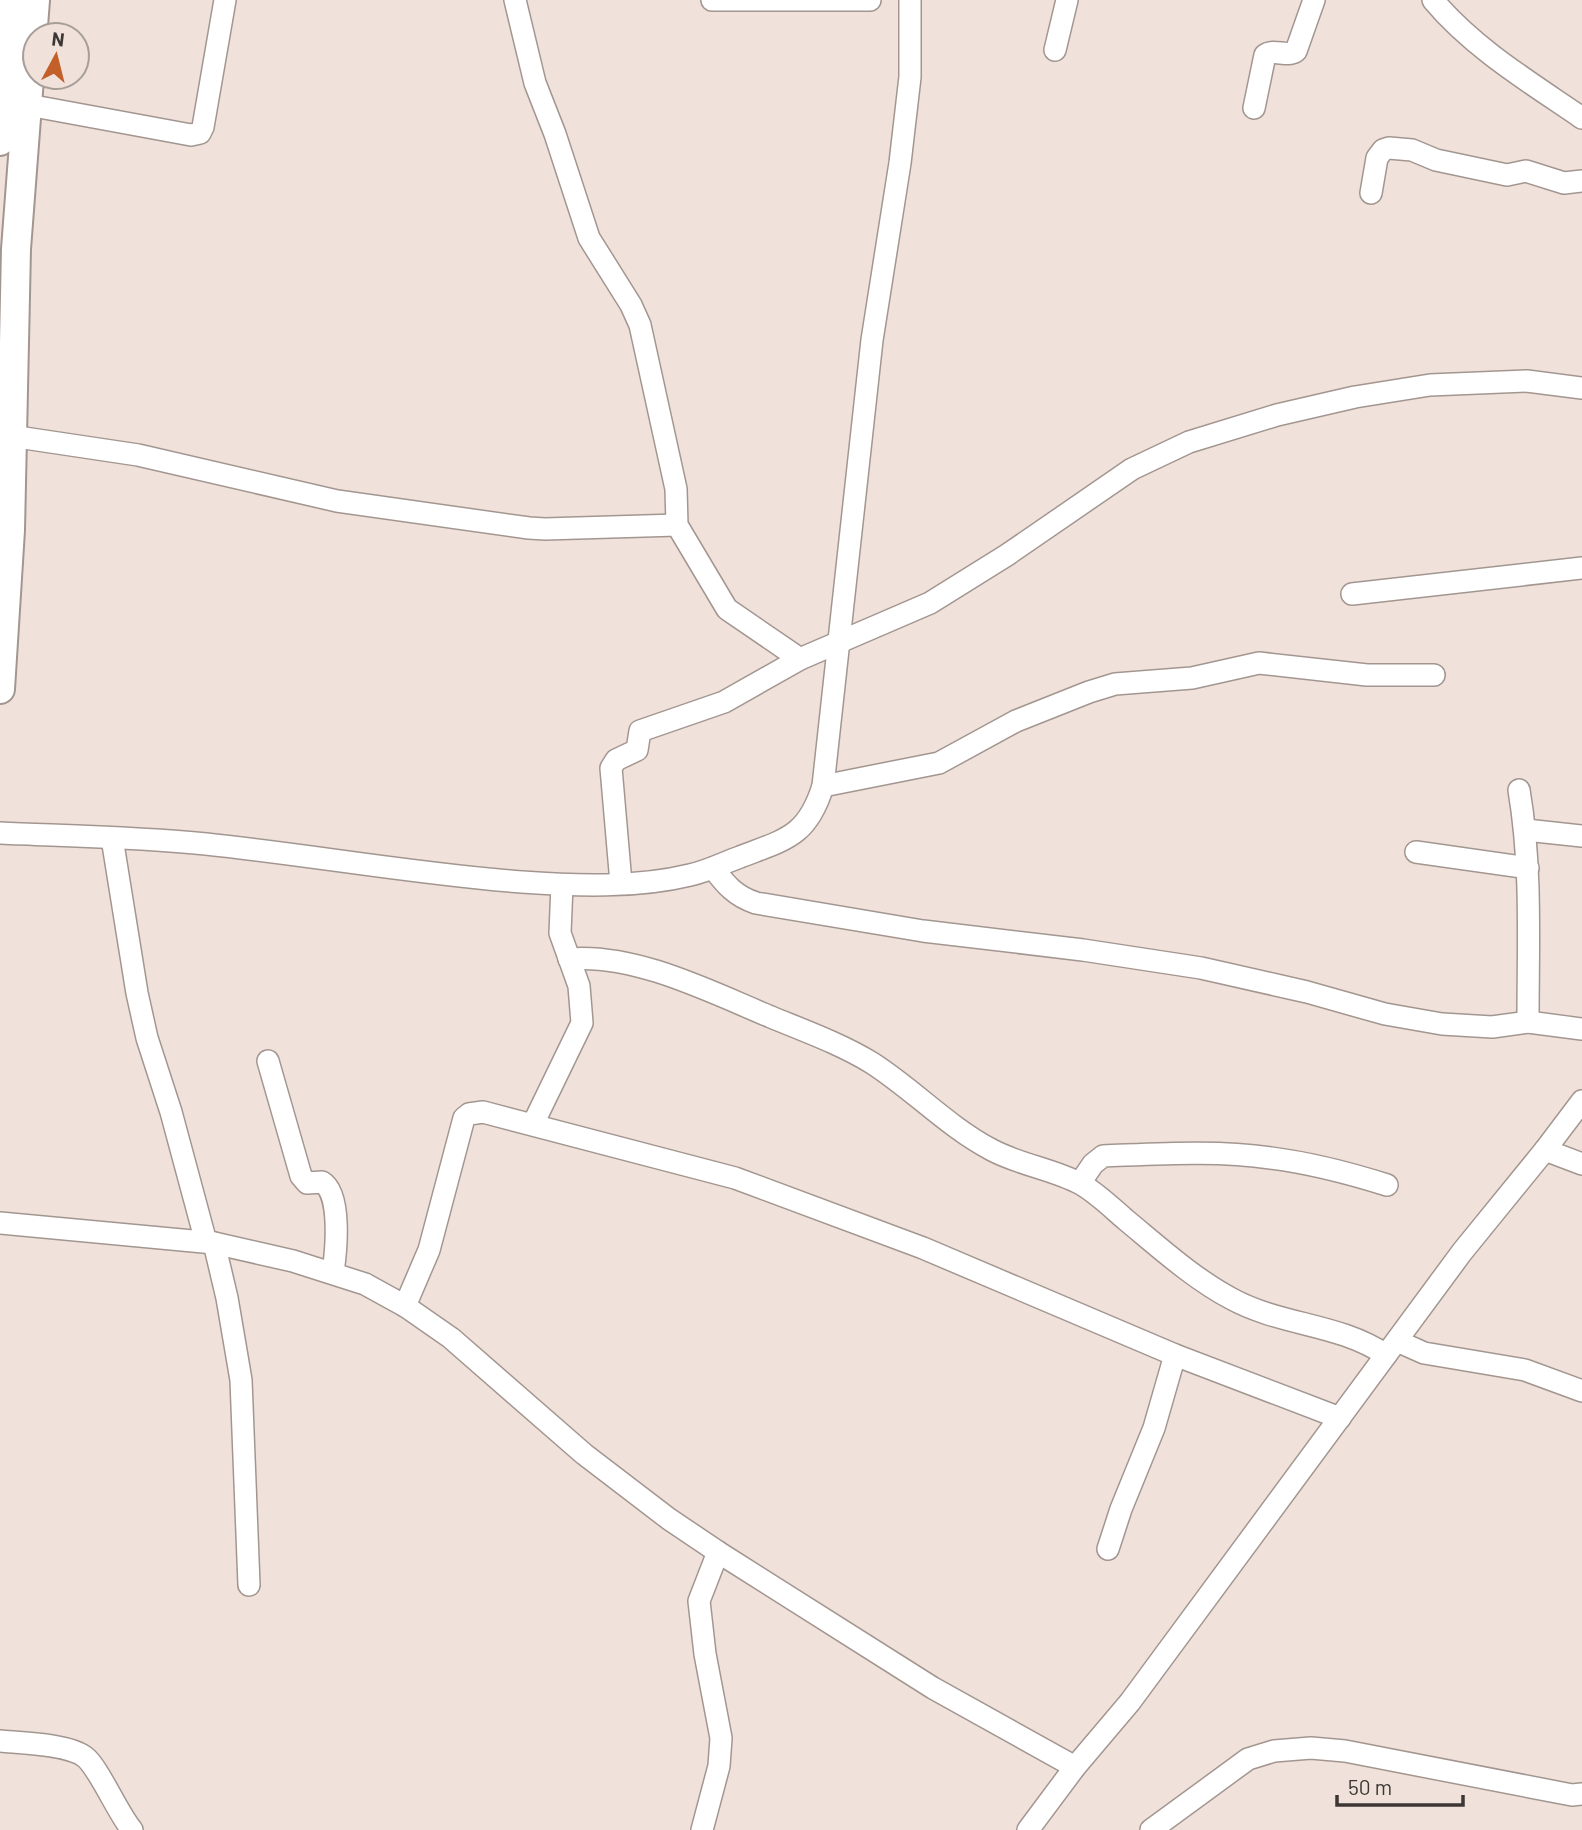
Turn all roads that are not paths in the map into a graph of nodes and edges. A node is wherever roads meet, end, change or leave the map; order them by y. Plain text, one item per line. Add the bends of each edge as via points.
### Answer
1 (13, 0) edge
2 (35, 0) edge
3 (225, 0) edge
4 (515, 0) edge
5 (712, 0) edge
6 (870, 0) edge
7 (910, 0) edge
8 (1067, 0) edge
9 (1314, 0) edge
10 (1433, 0) edge
11 (1055, 50) dead end
12 (28, 105) junction
13 (1254, 108) dead end
14 (1582, 118) edge
15 (0, 141) edge
16 (1582, 181) edge
17 (1371, 192) dead end
18 (1582, 388) edge
19 (11, 449) junction
20 (0, 492) edge
21 (677, 525) junction
22 (1582, 568) edge
23 (4, 571) edge
24 (1352, 594) dead end
25 (839, 642) junction
26 (800, 659) junction
27 (1434, 676) dead end
28 (0, 689) edge
29 (823, 786) junction
30 (1519, 790) dead end
31 (1526, 830) junction
32 (0, 833) edge
33 (1582, 836) edge
34 (112, 838) junction
35 (1416, 852) dead end
36 (1528, 868) junction
37 (713, 869) junction
38 (621, 883) junction
39 (562, 884) junction
40 (569, 959) junction
41 (1528, 1022) junction
42 (1582, 1029) edge
43 (268, 1061) dead end
44 (1582, 1101) edge
45 (533, 1124) junction
46 (1545, 1150) junction
47 (1582, 1164) edge
48 (1080, 1184) junction
49 (1387, 1185) dead end
50 (0, 1223) edge
51 (210, 1243) junction
52 (333, 1272) junction
53 (405, 1306) junction
54 (1391, 1348) junction
55 (1175, 1355) junction
56 (1582, 1391) edge
57 (1340, 1418) junction
58 (1108, 1549) dead end
59 (718, 1552) junction
60 (249, 1585) dead end
61 (0, 1741) edge
62 (1075, 1767) junction
63 (1582, 1794) edge
64 (132, 1830) edge
65 (702, 1830) edge
66 (1028, 1830) edge
67 (1151, 1830) edge

1 - 15 main road
2 - 12 main road
3 - 12 street via 200,133
4 - 21 street via 535,83 589,238 640,326 676,489
5 - 6 street
7 - 25 street via 910,77 872,340
8 - 11 street
9 - 13 street via 1296,51 1265,55
10 - 14 street via 1458,27
12 - 19 main road via 16,249
16 - 17 street via 1564,183 1526,171 1507,176 1389,148 1377,158
18 - 25 street via 1527,381 1430,385 1277,415 1189,442 1132,469 930,603
19 - 20 main road
19 - 21 street via 138,455 337,501 529,528
19 - 23 main road
21 - 26 street via 727,609
22 - 24 street
23 - 28 main road
25 - 26 street
25 - 29 street
26 - 38 street via 724,702 640,731 637,750 613,763
27 - 29 street via 1367,675 1259,663 1192,678 1115,684 1016,721 939,763
29 - 37 street via 816,809 792,836
30 - 31 street
31 - 33 street
31 - 36 street
32 - 34 street
34 - 39 street via 205,844 464,878
34 - 51 street via 147,1038
35 - 36 street
36 - 41 street
37 - 38 street
37 - 41 street via 728,889 756,903 923,931 1201,968 1442,1024 1492,1027
38 - 39 street
39 - 40 street via 560,933
40 - 45 street via 579,986 582,1023
40 - 48 street via 585,957 641,967 821,1038 871,1063 963,1134 994,1152
41 - 42 street
43 - 52 street via 301,1177 329,1188 338,1236
44 - 46 street
45 - 53 street via 483,1112 464,1118 429,1250
45 - 55 street via 767,1189 923,1248
46 - 47 street
46 - 54 street
48 - 49 street via 1103,1156 1192,1154 1269,1157
48 - 54 street via 1201,1281 1232,1299 1265,1315
50 - 51 street
51 - 52 street
51 - 60 street via 241,1380
52 - 53 street
53 - 59 street via 451,1338 584,1454
54 - 56 street via 1525,1370
54 - 57 street
55 - 57 street
55 - 58 street via 1154,1428
57 - 62 street via 1130,1702
59 - 62 street via 933,1688
59 - 65 street via 699,1601 721,1738 719,1766
61 - 64 street via 85,1756
62 - 66 street
63 - 67 street via 1357,1753 1311,1748 1275,1751 1248,1759

